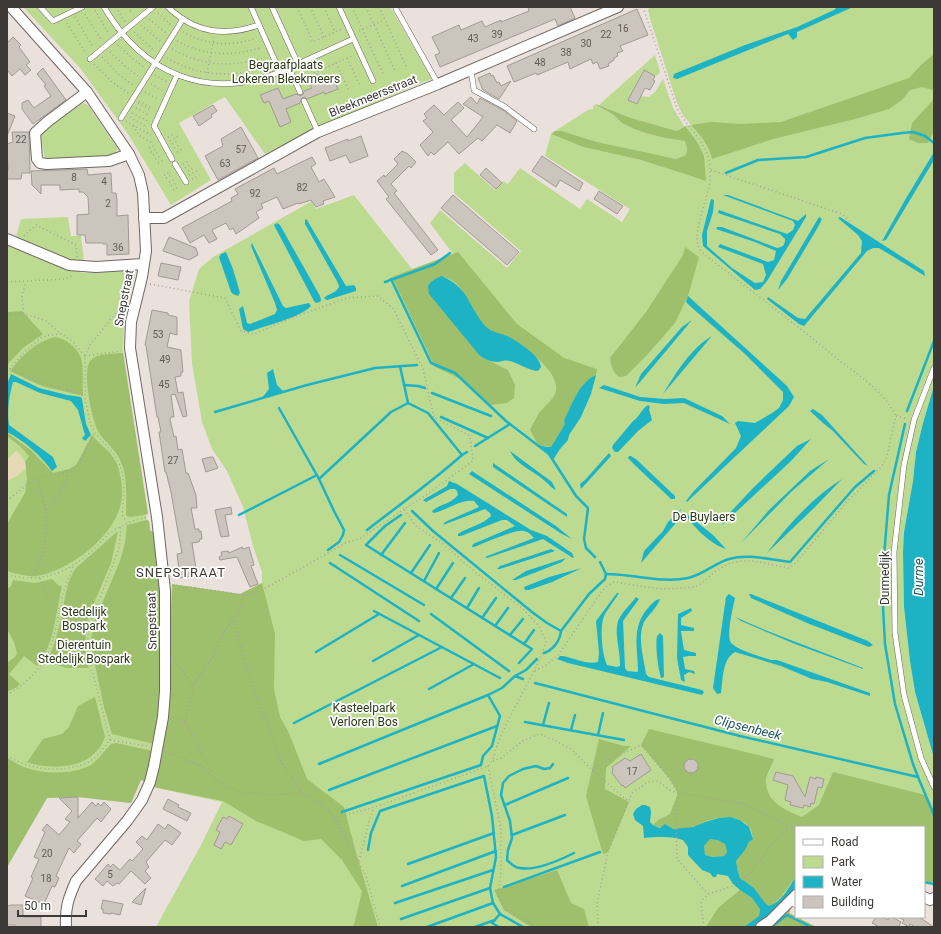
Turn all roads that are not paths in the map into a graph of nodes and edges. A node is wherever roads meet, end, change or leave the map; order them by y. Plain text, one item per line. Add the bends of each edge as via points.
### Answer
1 (11, 7) edge
2 (40, 7) edge
3 (82, 7) edge
4 (104, 7) edge
5 (153, 7) edge
6 (168, 7) edge
7 (251, 7) edge
8 (272, 7) edge
9 (339, 7) edge
10 (618, 7) edge
11 (396, 9) dead end
12 (184, 19) junction
13 (259, 25) junction
14 (121, 33) junction
15 (352, 37) junction
16 (90, 59) road end
17 (155, 63) junction
18 (298, 64) junction
19 (289, 68) junction
20 (471, 70) junction
21 (280, 72) junction
22 (177, 75) junction
23 (373, 81) dead end
24 (438, 84) junction
25 (87, 92) junction
26 (300, 92) dead end
27 (304, 101) dead end
28 (128, 107) road end
29 (534, 129) dead end
30 (318, 132) junction
31 (130, 154) junction
32 (186, 182) dead end
33 (144, 218) junction
34 (12, 241) edge
35 (143, 264) junction
36 (934, 368) edge
37 (934, 787) edge
38 (925, 898) edge
39 (934, 898) edge
40 (792, 904) edge
41 (66, 927) edge
42 (762, 927) edge

1 - 25 street, Snepstraat
2 - 3 lane via 53,21
4 - 14 lane
5 - 14 lane
6 - 12 lane
7 - 13 lane
8 - 18 lane
9 - 15 lane
10 - 20 street, Bleekmeersstraat
11 - 24 lane
12 - 13 lane via 206,30 215,31 235,31
12 - 17 lane
13 - 21 lane
14 - 16 lane
14 - 17 lane via 138,51
15 - 18 lane
15 - 23 lane
17 - 22 lane
17 - 28 lane
18 - 19 lane
19 - 21 lane
19 - 26 lane
20 - 24 street, Bleekmeersstraat
20 - 29 lane via 474,90 505,107
21 - 22 lane via 264,79 220,84 193,81
22 - 32 lane via 158,120 159,137
24 - 30 street, Bleekmeersstraat
25 - 31 street, Snepstraat
25 - 31 street via 35,133 37,160 48,164 108,160
27 - 30 lane
30 - 33 street, Bleekmeersstraat via 164,218
31 - 33 street, Snepstraat via 143,193
33 - 35 street, Snepstraat via 146,251
34 - 35 street via 69,265 96,267
35 - 41 street, Snepstraat via 131,327 130,348 157,517 165,591 163,717 150,782 142,800 76,882 65,911
36 - 37 lane, Durmedijk via 914,420 904,465 894,552 895,633 904,695 921,758
38 - 39 street via 930,900
40 - 42 street

